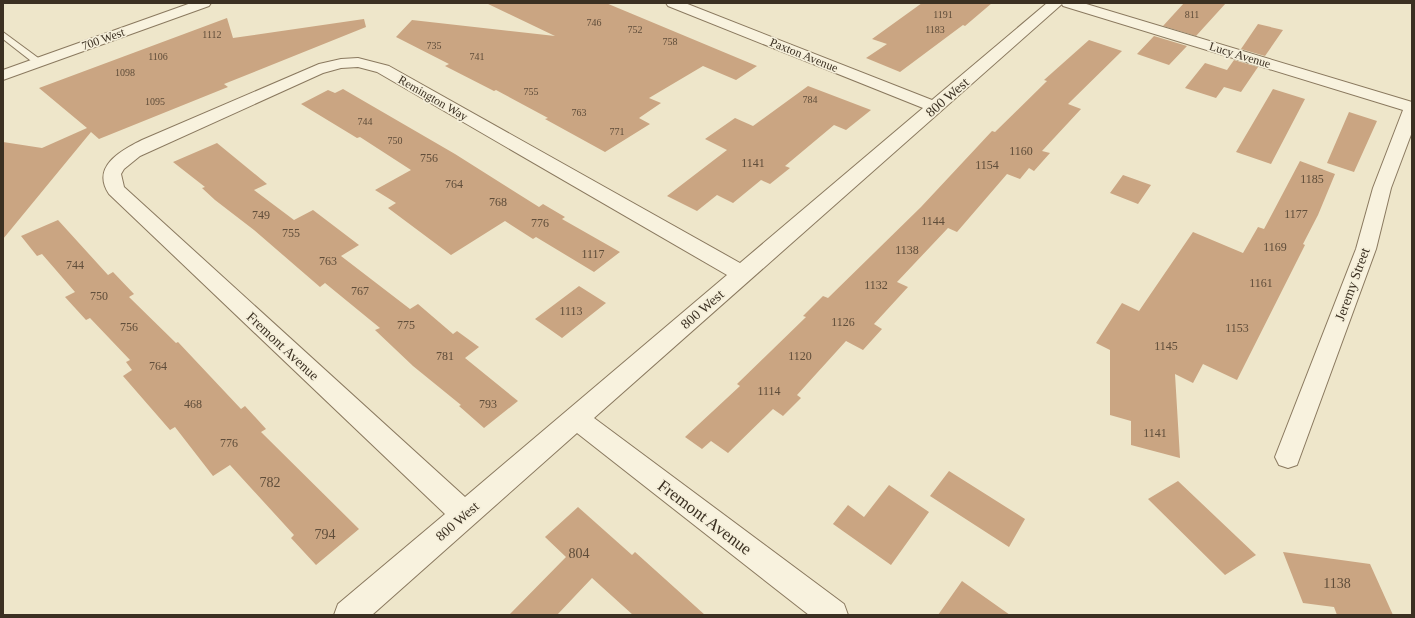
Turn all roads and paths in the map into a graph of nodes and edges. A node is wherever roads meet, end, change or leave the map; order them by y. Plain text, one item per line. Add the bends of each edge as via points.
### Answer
1 (673, 3) edge
2 (1055, 3) edge
3 (1068, 3) edge
4 (198, 4) edge
5 (3, 35) edge
6 (38, 62) junction
7 (3, 75) edge
8 (935, 107) junction
9 (1412, 108) edge
10 (113, 172) joint
11 (742, 274) junction
12 (576, 418) junction
13 (1288, 458) dead end
14 (465, 515) junction
15 (349, 615) edge
16 (833, 615) edge

1 - 8 street, Paxton Avenue
2 - 8 street, 800 West
3 - 9 street, Lucy Avenue
4 - 6 street, 700 West
5 - 6 lane
6 - 7 street, 700 West
8 - 11 street, 800 West
9 - 13 street, Jeremy Street via 1382,188 1366,249
10 - 11 street, Remington Way via 122,160 139,149 317,70 335,64 363,63 383,69
10 - 14 street, Fremont Avenue via 111,178 116,190
11 - 12 street, 800 West
12 - 14 street, 800 West
12 - 16 street, Fremont Avenue
14 - 15 street, 800 West

